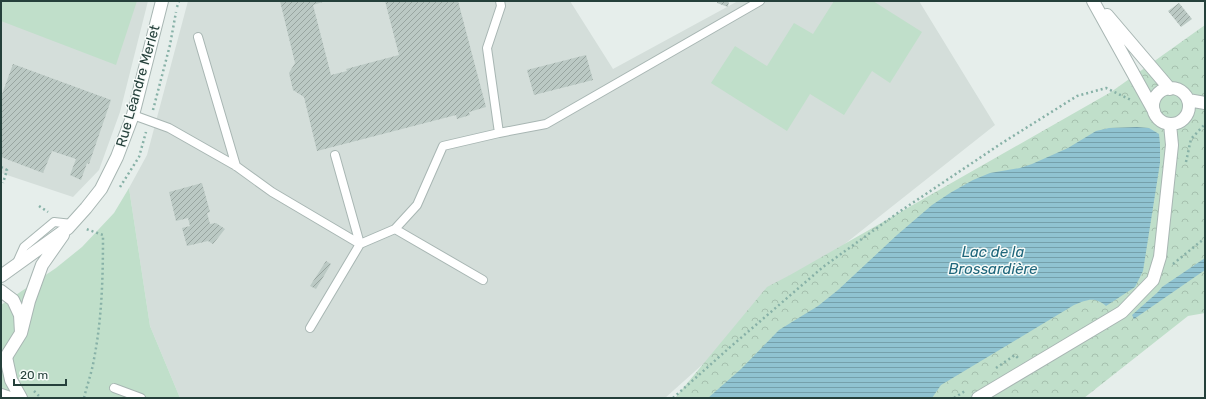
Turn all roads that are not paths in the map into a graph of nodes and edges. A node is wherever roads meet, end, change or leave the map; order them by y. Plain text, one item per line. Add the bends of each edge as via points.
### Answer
1 (162, 1) edge
2 (500, 1) edge
3 (760, 1) edge
4 (1094, 1) edge
5 (198, 37) dead end
6 (1170, 89) junction
7 (1188, 100) junction
8 (1205, 103) edge
9 (1154, 111) junction
10 (133, 115) junction
11 (1170, 124) junction
12 (499, 133) junction
13 (335, 155) dead end
14 (236, 166) junction
15 (72, 224) junction
16 (395, 229) junction
17 (360, 244) junction
18 (1, 276) edge
19 (483, 280) dead end
20 (1, 291) edge
21 (310, 328) dead end
22 (21, 333) junction
23 (4, 359) edge
24 (114, 388) dead end
25 (1, 395) edge
26 (10, 398) edge
27 (21, 398) edge
28 (142, 398) edge
29 (978, 398) edge

1 - 10 street, Rue Léandre Merlet
2 - 12 lane via 501,6 487,48
3 - 12 lane via 546,124
4 - 6 street
4 - 9 street
5 - 14 lane
6 - 7 street via 1181,92
6 - 9 street via 1160,92 1157,96 1153,105
7 - 8 street
7 - 11 street via 1189,106 1185,117
9 - 11 street via 1160,120
10 - 14 lane via 169,128
10 - 15 street, Rue Léandre Merlet via 101,189
11 - 29 street via 1172,145 1160,257 1153,280 1122,312
12 - 16 lane via 443,146 417,205
13 - 17 lane
14 - 17 lane via 272,192
15 - 18 street, Rue Léandre Merlet
15 - 22 street, Rue Léandre Merlet via 42,265
16 - 17 lane
16 - 19 lane
17 - 21 lane
20 - 22 street via 13,300 20,315
22 - 23 street, Rue Léandre Merlet
23 - 27 street
24 - 28 lane
25 - 26 street

